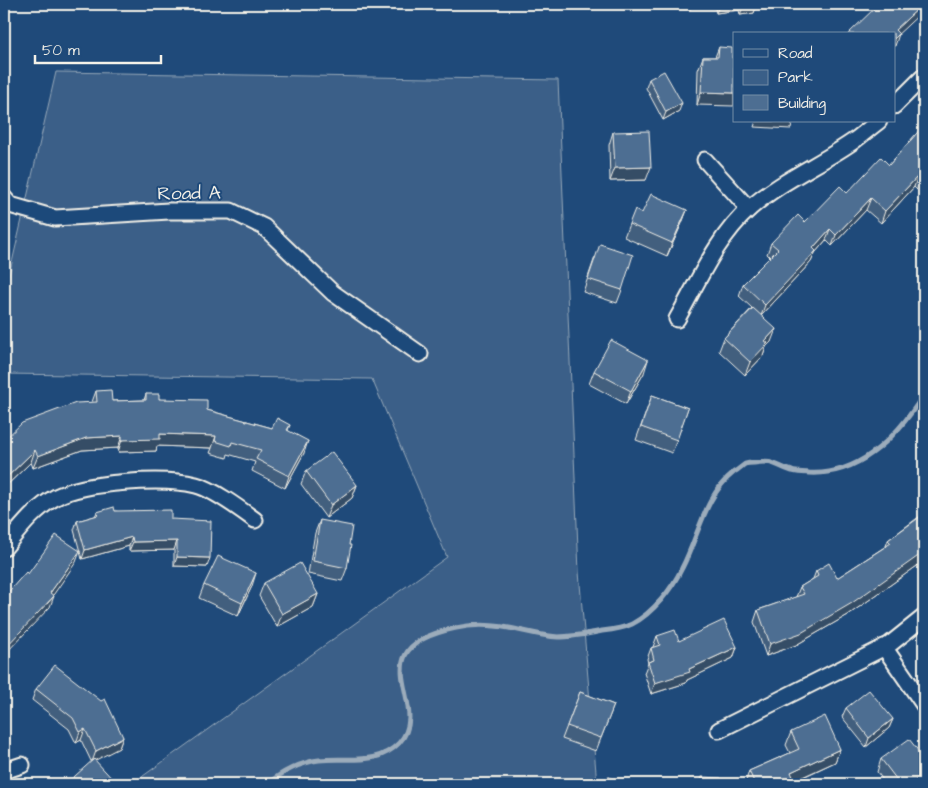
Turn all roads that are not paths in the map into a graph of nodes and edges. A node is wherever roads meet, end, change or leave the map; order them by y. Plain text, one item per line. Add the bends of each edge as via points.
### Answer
1 (924, 76) edge
2 (896, 104) edge
3 (878, 122) edge
4 (705, 160) dead end
5 (4, 198) edge
6 (749, 209) junction
7 (677, 320) dead end
8 (420, 354) dead end
9 (255, 520) dead end
10 (4, 548) edge
11 (924, 617) edge
12 (884, 647) junction
13 (924, 705) edge
14 (719, 730) dead end
15 (22, 765) dead end
16 (4, 770) edge

1 - 2 street
3 - 6 street
4 - 6 street
5 - 8 street, Road A via 10,205 55,218 231,211 264,228 333,293
6 - 7 street via 714,254
9 - 10 street via 230,502 196,485 122,482 72,491 54,498 27,520
11 - 12 street
12 - 13 street
12 - 14 street
15 - 16 street

